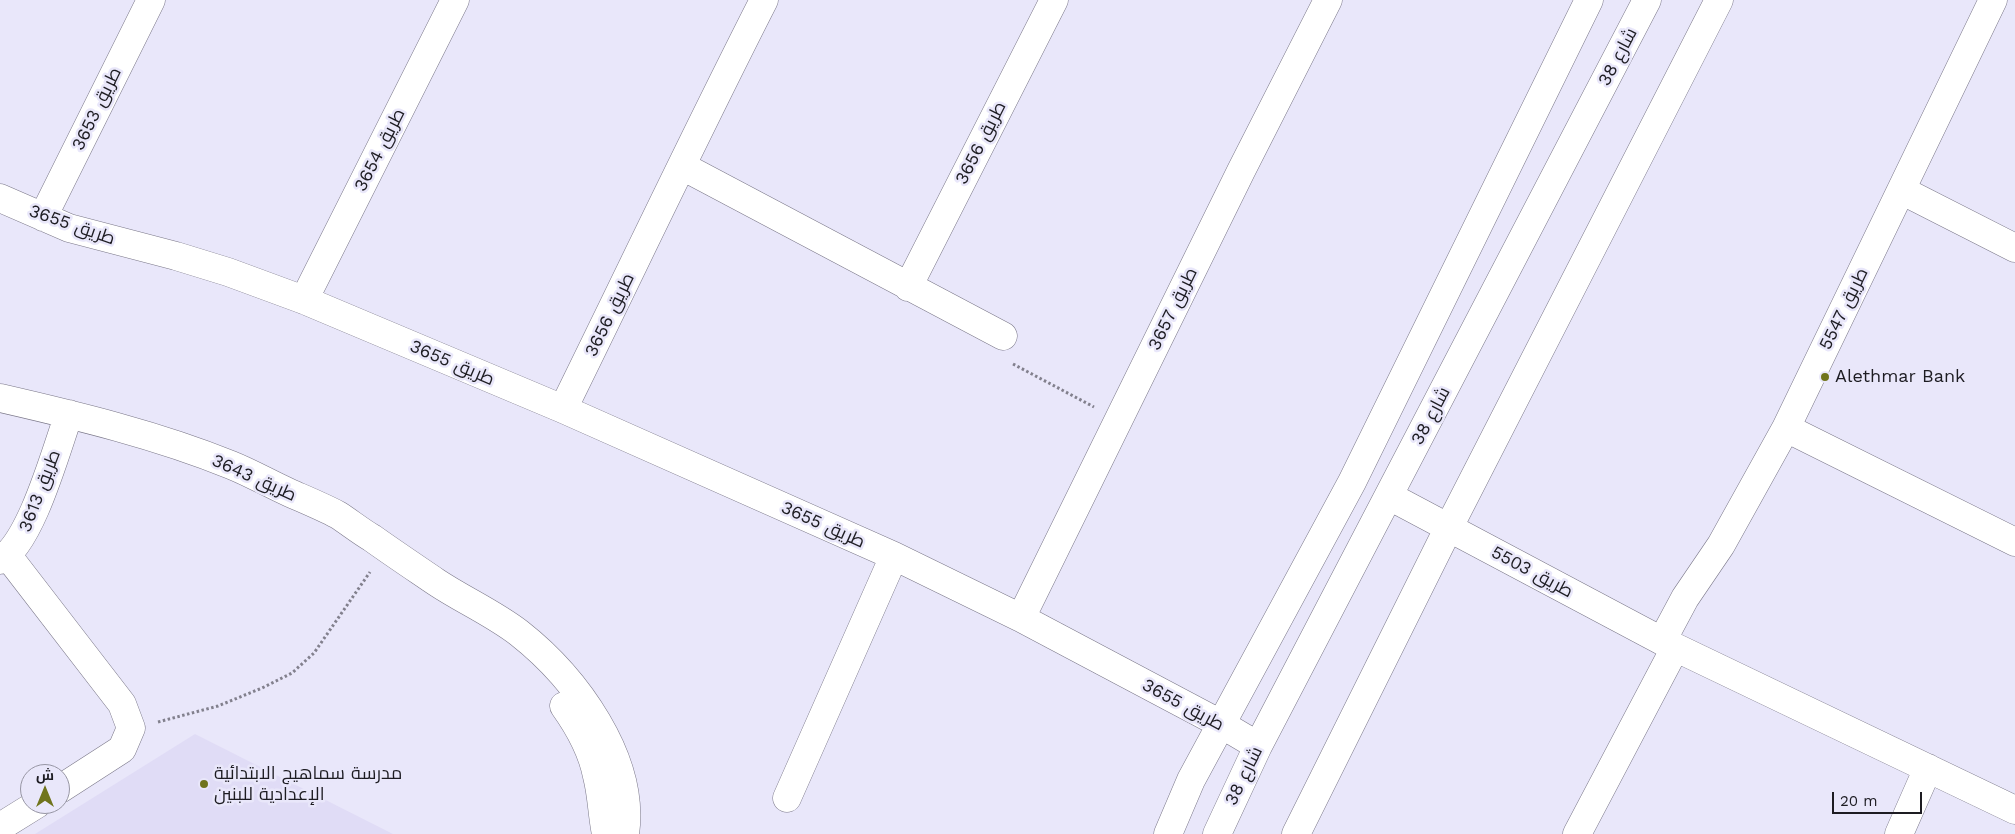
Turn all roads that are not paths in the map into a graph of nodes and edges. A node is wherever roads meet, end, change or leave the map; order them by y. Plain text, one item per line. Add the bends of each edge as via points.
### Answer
1 (151, 0) edge
2 (456, 0) edge
3 (764, 0) edge
4 (1054, 0) edge
5 (1328, 0) edge
6 (1589, 0) edge
7 (1648, 0) edge
8 (1719, 0) edge
9 (1994, 0) edge
10 (682, 166) junction
11 (1901, 190) junction
12 (0, 198) edge
13 (44, 217) junction
14 (2015, 248) edge
15 (908, 287) junction
16 (304, 300) junction
17 (1003, 336) road end
18 (0, 398) edge
19 (564, 409) junction
20 (69, 414) junction
21 (1786, 428) junction
22 (1389, 496) junction
23 (1449, 527) junction
24 (2015, 542) edge
25 (894, 556) junction
26 (4, 558) edge
27 (484, 611) junction
28 (1021, 618) junction
29 (1669, 645) junction
30 (1221, 724) junction
31 (1258, 746) junction
32 (1928, 768) junction
33 (70, 783) edge
34 (787, 798) dead end
35 (2015, 810) edge
36 (21, 814) edge
37 (0, 827) edge
38 (606, 834) edge
39 (625, 834) edge
40 (1168, 834) edge
41 (1216, 834) edge
42 (1296, 834) edge
43 (1576, 834) edge
44 (1899, 834) edge

1 - 13 street, طريق 3653
2 - 16 street, طريق 3654
3 - 10 street, طريق 3656
4 - 15 street, طريق 3656
5 - 28 street, طريق 3657
6 - 30 street via 1352,482
7 - 22 street, شارع 38
8 - 23 street
9 - 11 street, طريق 5547
10 - 15 street
10 - 19 street, طريق 3656
11 - 14 street
11 - 21 street, طريق 5547
12 - 13 street, طريق 3655
13 - 16 street, طريق 3655 via 69,228 219,269
15 - 17 street
16 - 19 street, طريق 3655
18 - 20 street, طريق 3643
19 - 25 street, طريق 3655
20 - 26 street, طريق 3613 via 23,537
20 - 27 street, طريق 3643 via 161,440 231,465 338,515
21 - 24 street
21 - 29 street, طريق 5547 via 1721,545 1685,598
22 - 23 street, طريق 5503
22 - 31 street, شارع 38
23 - 29 street, طريق 5503
23 - 42 street
25 - 28 street, طريق 3655
25 - 34 street
26 - 33 street via 122,704 131,728 122,749
27 - 38 street, طريق 3643 via 558,698 582,735 597,775
27 - 39 street, طريق 3643 via 536,649 574,690 601,729 623,786
28 - 30 street, طريق 3655
29 - 32 street, طريق 5503
29 - 43 street
30 - 31 street, طريق 3655
30 - 40 street via 1191,780
31 - 41 street, شارع 38
32 - 35 street, طريق 5503
32 - 44 street
36 - 37 street

